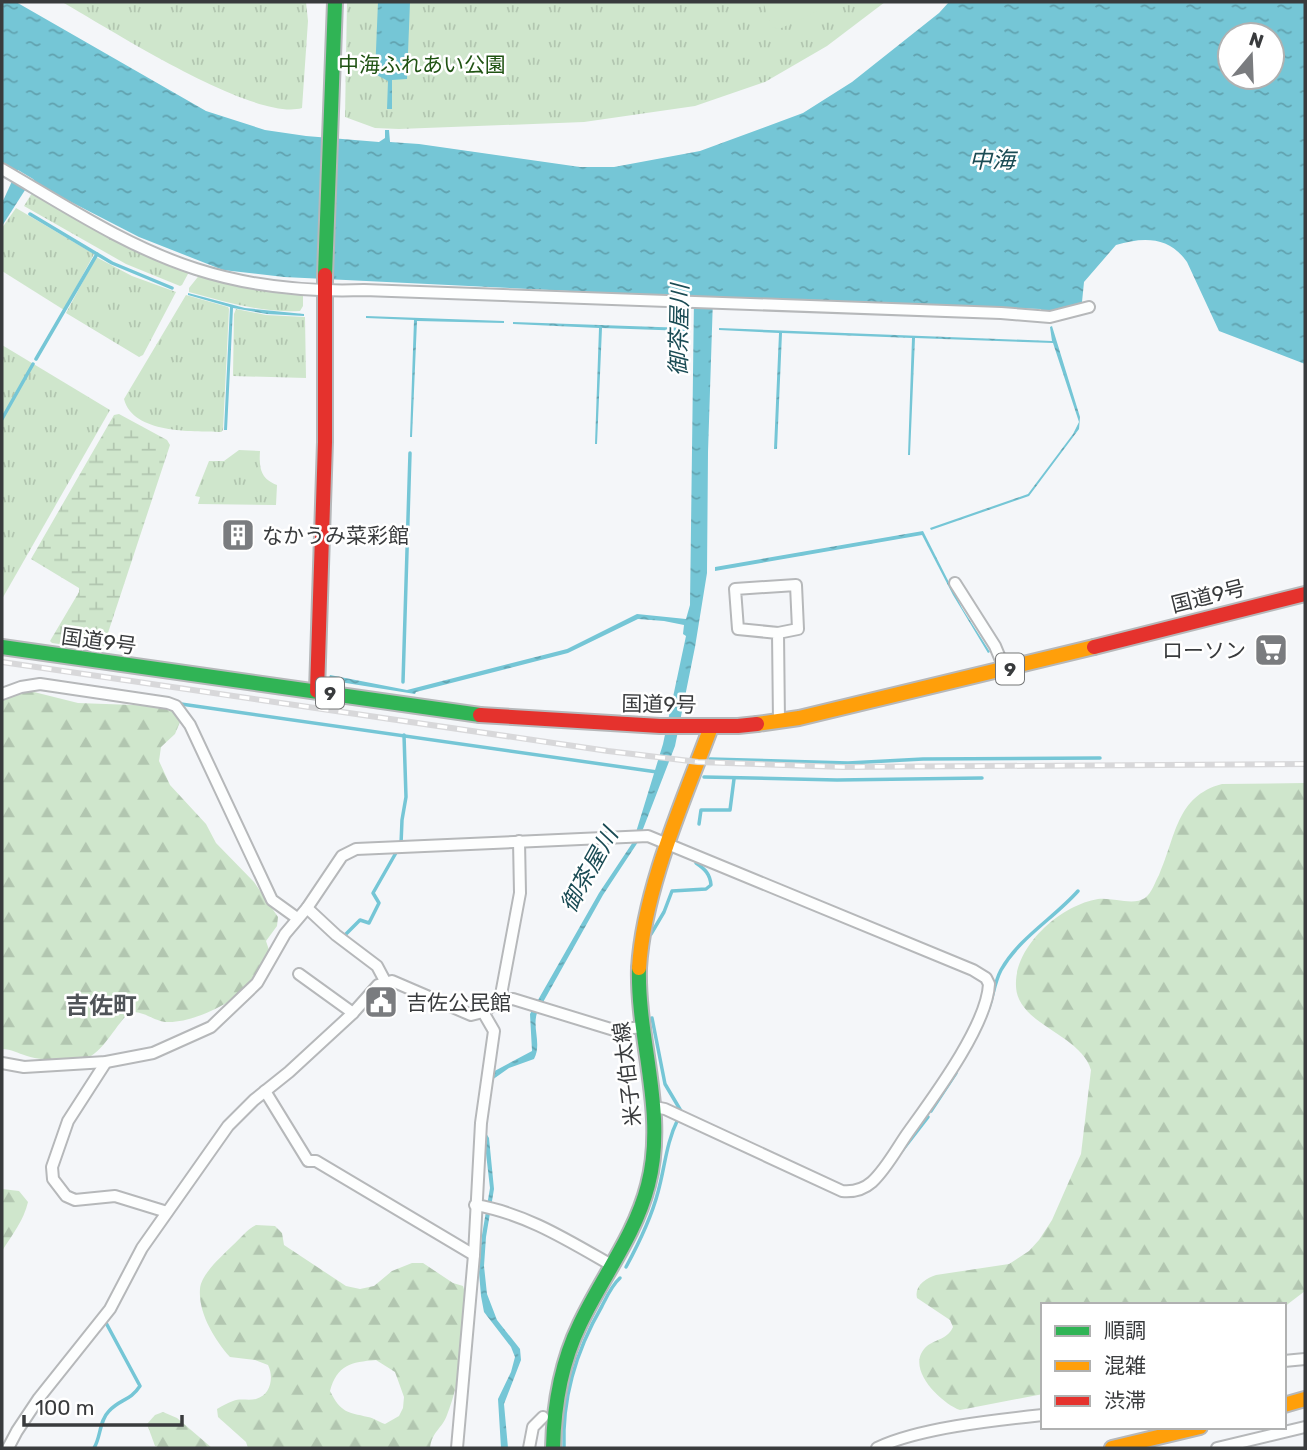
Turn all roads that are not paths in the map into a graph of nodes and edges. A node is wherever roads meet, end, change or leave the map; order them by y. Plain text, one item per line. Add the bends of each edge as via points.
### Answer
1 (335, 2) edge
2 (2, 169) edge
3 (325, 288) junction
4 (1089, 307) dead end
5 (955, 583) dead end
6 (1305, 594) edge
7 (778, 633) junction
8 (2, 647) edge
9 (1004, 670) junction
10 (317, 691) junction
11 (2, 694) edge
12 (779, 722) junction
13 (711, 727) junction
14 (519, 841) junction
15 (668, 844) junction
16 (307, 908) junction
17 (297, 918) junction
18 (299, 974) dead end
19 (385, 981) junction
20 (500, 1000) junction
21 (483, 1012) junction
22 (353, 1013) junction
23 (643, 1027) junction
24 (2, 1062) edge
25 (106, 1062) junction
26 (265, 1091) junction
27 (654, 1107) junction
28 (485, 1207) junction
29 (167, 1212) junction
30 (474, 1255) junction
31 (613, 1266) junction
32 (1305, 1359) edge
33 (1286, 1361) edge
34 (1305, 1401) edge
35 (1286, 1406) edge
36 (1041, 1415) edge
37 (543, 1417) dead end
38 (1305, 1427) edge
39 (1192, 1429) edge
40 (553, 1433) junction
41 (529, 1443) edge
42 (8, 1448) edge
43 (457, 1448) edge
44 (553, 1448) edge
45 (877, 1448) edge
46 (1112, 1448) edge
47 (1217, 1448) edge

1 - 3 main road
2 - 3 street via 130,242 196,269 248,281
3 - 4 street via 1050,317
3 - 10 main road
5 - 9 street via 995,646
6 - 9 main road, 国道9号 / 9
7 - 7 street via 738,629 735,589 796,585 798,629
7 - 12 street
8 - 10 main road, 国道9号 / 9
9 - 12 main road, 国道9号 / 9
10 - 13 main road, 国道9号 / 9 via 494,717
11 - 17 street via 40,684 176,706 190,725 272,900
12 - 13 main road, 国道9号 / 9
13 - 15 main road, 米子伯太線
14 - 15 street via 648,836
14 - 16 street via 351,849
14 - 20 street via 520,893
15 - 23 main road, 米子伯太線 via 640,951
15 - 27 street via 973,970 986,978 989,988 984,1008 941,1086 884,1167 861,1189 842,1191
16 - 17 street
16 - 19 street via 377,966
17 - 25 street via 257,983 211,1027 153,1053
18 - 22 street
19 - 21 street via 466,1014
19 - 22 street
20 - 21 street
20 - 23 street via 513,999 614,1030
21 - 28 street via 494,1031 481,1123
22 - 26 street
23 - 27 main road, 米子伯太線
24 - 25 street via 24,1067
25 - 29 street via 68,1121 52,1167 53,1179 75,1200 115,1196
26 - 29 street via 228,1126
26 - 30 street via 308,1161 316,1161
27 - 31 main road, 米子伯太線 via 649,1181 638,1216
28 - 30 street
28 - 31 street via 535,1223
29 - 42 street via 110,1309 39,1398
30 - 43 street
31 - 40 main road, 米子伯太線 via 568,1353 558,1387
32 - 33 street
34 - 35 main road
36 - 45 street via 925,1433
37 - 41 street via 534,1424
38 - 47 street
39 - 46 main road
40 - 41 street
40 - 44 main road, 米子伯太線

